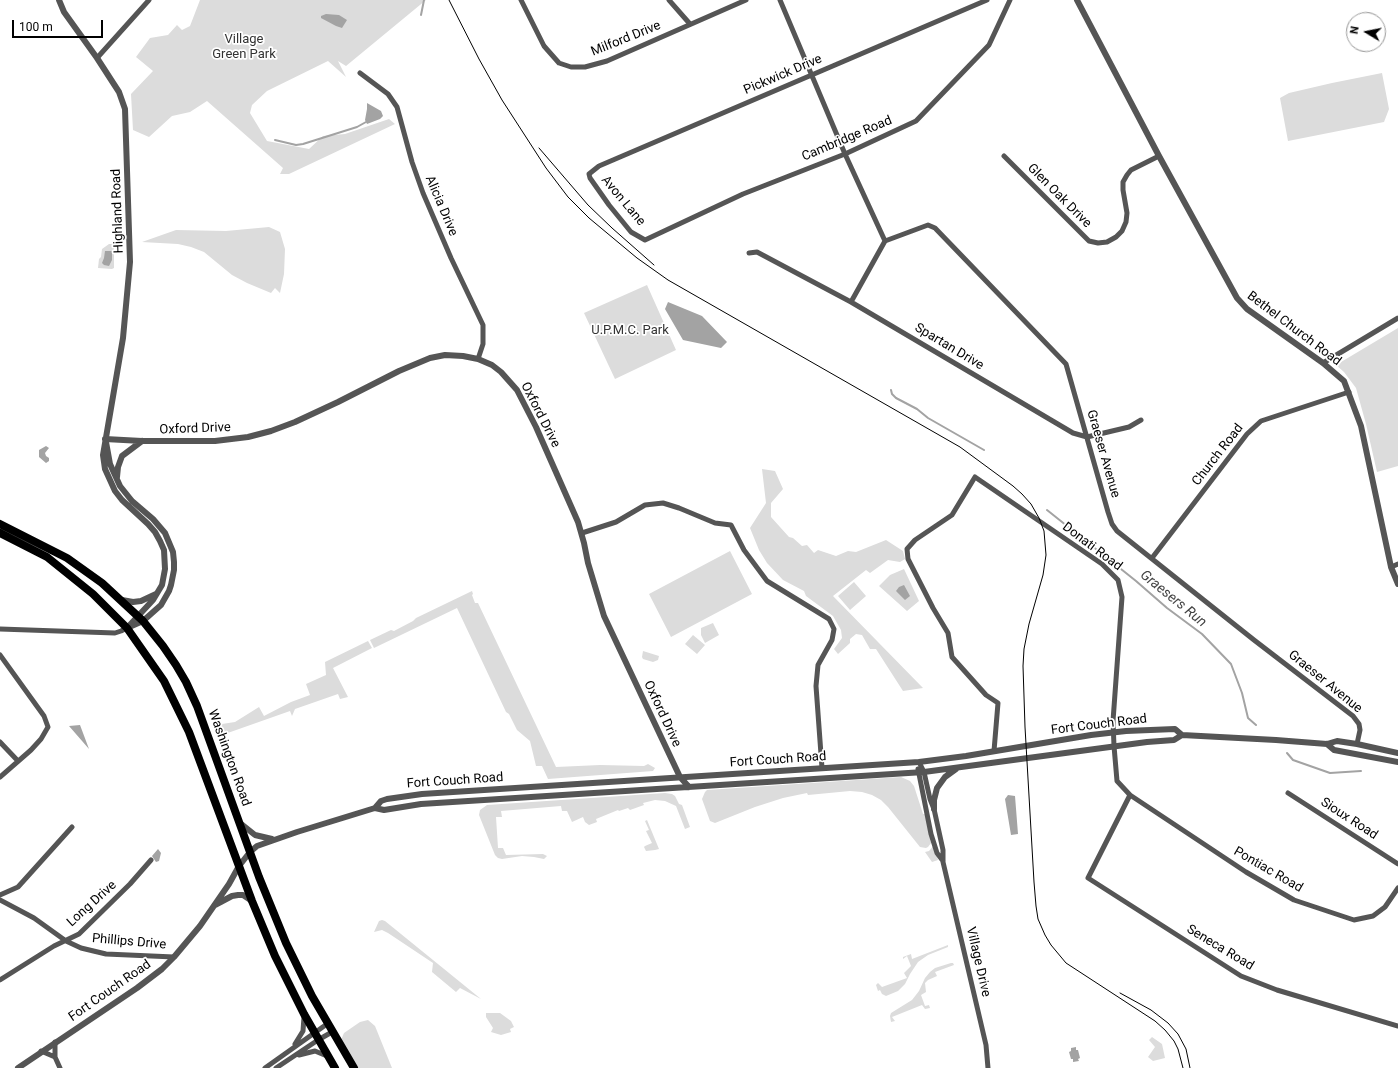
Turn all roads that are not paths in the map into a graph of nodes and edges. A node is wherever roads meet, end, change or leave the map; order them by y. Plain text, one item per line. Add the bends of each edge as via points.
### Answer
1 (59, 0) edge
2 (149, 0) edge
3 (520, 0) edge
4 (668, 0) edge
5 (746, 0) edge
6 (780, 0) edge
7 (987, 0) edge
8 (1010, 0) edge
9 (1077, 0) edge
10 (690, 24) junction
11 (97, 58) junction
12 (360, 73) dead end
13 (811, 75) junction
14 (845, 154) junction
15 (1004, 156) dead end
16 (1159, 156) junction
17 (589, 174) joint
18 (645, 240) joint
19 (885, 241) junction
20 (748, 254) dead end
21 (851, 302) junction
22 (1398, 318) edge
23 (478, 359) junction
24 (1323, 363) junction
25 (1349, 392) junction
26 (1141, 420) dead end
27 (1087, 437) junction
28 (105, 439) junction
29 (142, 441) junction
30 (118, 480) junction
31 (0, 524) edge
32 (0, 533) edge
33 (582, 533) junction
34 (1152, 558) junction
35 (1398, 564) edge
36 (1390, 567) junction
37 (1398, 584) edge
38 (157, 593) junction
39 (122, 600) junction
40 (140, 618) junction
41 (127, 628) junction
42 (0, 629) edge
43 (0, 655) edge
44 (1114, 733) junction
45 (1182, 735) junction
46 (0, 742) edge
47 (1327, 744) junction
48 (1357, 744) junction
49 (1114, 746) junction
50 (994, 752) junction
51 (1398, 753) edge
52 (18, 762) junction
53 (919, 762) junction
54 (1398, 762) edge
55 (960, 767) junction
56 (822, 768) junction
57 (921, 772) junction
58 (0, 777) edge
59 (680, 777) junction
60 (689, 787) junction
61 (680, 788) junction
62 (1288, 793) dead end
63 (1130, 795) junction
64 (375, 808) junction
65 (934, 808) junction
66 (239, 823) junction
67 (72, 827) dead end
68 (273, 840) junction
69 (250, 852) junction
70 (151, 860) dead end
71 (943, 862) junction
72 (1398, 864) edge
73 (239, 866) junction
74 (1398, 888) edge
75 (0, 895) edge
76 (0, 900) edge
77 (252, 901) junction
78 (214, 906) junction
79 (66, 941) junction
80 (174, 957) junction
81 (0, 980) edge
82 (304, 1014) junction
83 (327, 1024) junction
84 (1398, 1026) edge
85 (332, 1032) junction
86 (316, 1036) junction
87 (55, 1042) junction
88 (291, 1049) junction
89 (41, 1051) junction
90 (328, 1056) junction
91 (55, 1057) junction
92 (292, 1057) junction
93 (18, 1068) edge
94 (60, 1068) edge
95 (265, 1068) edge
96 (276, 1068) edge
97 (335, 1068) edge
98 (354, 1068) edge
99 (988, 1068) edge

1 - 11 street, Highland Road via 64,12
2 - 11 street
3 - 10 street, Milford Drive via 544,46 559,64 571,67 585,67 608,61
4 - 10 street
5 - 10 street, Milford Drive
6 - 13 street
7 - 13 street, Pickwick Drive
8 - 14 street, Cambridge Road via 989,45 916,121
9 - 16 street, Bethel Church Road
11 - 28 street, Highland Road via 119,92 125,109 130,262 122,338
12 - 23 street, Alicia Drive via 388,94 397,107 412,162 426,199 483,325 484,344
13 - 14 street
13 - 17 street, Pickwick Drive via 599,166
14 - 18 street, Cambridge Road via 743,194
14 - 19 street
15 - 16 street, Glen Oak Drive via 1089,241 1098,243 1116,237 1126,222 1123,182 1127,175 1131,170
16 - 24 street, Bethel Church Road via 1237,298 1247,309
17 - 18 street, Avon Lane via 631,232
19 - 21 street
19 - 27 street, Graeser Avenue via 928,225 935,228 1066,364
20 - 21 street, Spartan Drive via 757,252
21 - 27 street, Spartan Drive via 1073,433
22 - 24 street
23 - 29 street, Oxford Drive via 452,355 430,358 295,422 253,436 215,442
23 - 33 street, Oxford Drive via 501,372 517,390
24 - 25 street, Bethel Church Road via 1344,381
25 - 34 street, Church Road via 1261,421 1247,434
25 - 36 street, Bethel Church Road via 1362,426
26 - 27 street via 1129,427
27 - 34 street, Graeser Avenue via 1112,524 1117,531
28 - 29 street, Oxford Drive
28 - 30 street, Highland Road via 110,464
28 - 38 street, Highland Road via 103,455 110,481 122,500 155,532 164,550 164,577
29 - 30 street via 122,456 118,467
30 - 40 street, Highland Road via 132,501 160,525 173,552 174,570 169,591 161,604
31 - 39 main road, Washington Road via 84,569
32 - 41 main road via 33,549 62,568
33 - 56 street via 616,522 645,505 663,503 715,523 731,525 744,550 766,581 829,619 834,629 832,640 818,665 816,680
33 - 59 street, Oxford Drive via 604,616
34 - 48 street, Graeser Avenue via 1353,716 1360,730
35 - 36 street
36 - 37 street, Bethel Church Road
38 - 39 street via 141,601
38 - 40 street, Highland Road
39 - 40 main road, Washington Road
40 - 41 street, Highland Road
40 - 66 main road, Washington Road via 163,646 186,682
41 - 42 street via 115,632
41 - 73 main road via 164,681 185,721
43 - 52 street via 44,716 48,727
44 - 45 street, Fort Couch Road via 1175,729
44 - 49 street, Donati Road
44 - 50 street, Fort Couch Road
44 - 50 street, Donati Road via 1122,597 1118,580 1102,564 975,477 952,515 915,540 907,549 908,559 948,633 952,657 986,695 998,704
45 - 47 street, Fort Couch Road
45 - 49 street, Fort Couch Road via 1174,740
46 - 52 street
47 - 48 street, Fort Couch Road via 1337,740
47 - 54 street, Fort Couch Road via 1334,750
48 - 51 street, Fort Couch Road
49 - 55 street, Fort Couch Road
49 - 63 street, Pontiac Road via 1118,781
50 - 53 street, Fort Couch Road
52 - 58 street
53 - 56 street, Fort Couch Road
53 - 57 street, Village Drive
55 - 57 street, Fort Couch Road
55 - 65 street via 948,774 939,784 934,796
56 - 59 street, Fort Couch Road
57 - 60 street, Fort Couch Road
57 - 65 street, Village Drive
57 - 71 street, Village Drive via 931,834
59 - 60 street, Oxford Drive
59 - 61 street
59 - 64 street, Fort Couch Road via 422,794 387,800
60 - 61 street, Fort Couch Road
61 - 64 street, Fort Couch Road via 421,804 384,810
62 - 72 street, Sioux Road
63 - 74 street, Pontiac Road via 1246,872 1294,900 1354,920 1372,916 1386,907
63 - 84 street, Seneca Road via 1088,878 1241,976 1277,990
64 - 68 street, Fort Couch Road
65 - 71 street, Village Drive
66 - 68 street via 249,832
66 - 69 main road, Washington Road
67 - 75 street via 18,887
68 - 69 street, Fort Couch Road via 257,846
69 - 73 street, Fort Couch Road
69 - 83 main road, Washington Road via 286,943
70 - 79 street, Long Drive via 96,918 79,934
71 - 99 street, Village Drive via 982,1030
73 - 77 main road
73 - 78 street, Fort Couch Road
76 - 79 street, Phillips Drive via 34,918
77 - 78 street via 238,895
77 - 82 main road via 275,956
78 - 80 street, Fort Couch Road
79 - 80 street, Phillips Drive via 81,948 106,954
79 - 81 street, Long Drive
80 - 87 street, Fort Couch Road via 149,979
82 - 86 main road
82 - 88 street via 303,1031
83 - 85 main road, Washington Road
83 - 86 street
85 - 86 street
85 - 98 main road, Washington Road
86 - 88 street
86 - 90 main road
86 - 92 street
87 - 89 street, Fort Couch Road
87 - 91 street
88 - 95 street
89 - 91 street
89 - 93 street, Fort Couch Road
90 - 92 street via 310,1052
90 - 97 main road
91 - 94 street
92 - 96 street

